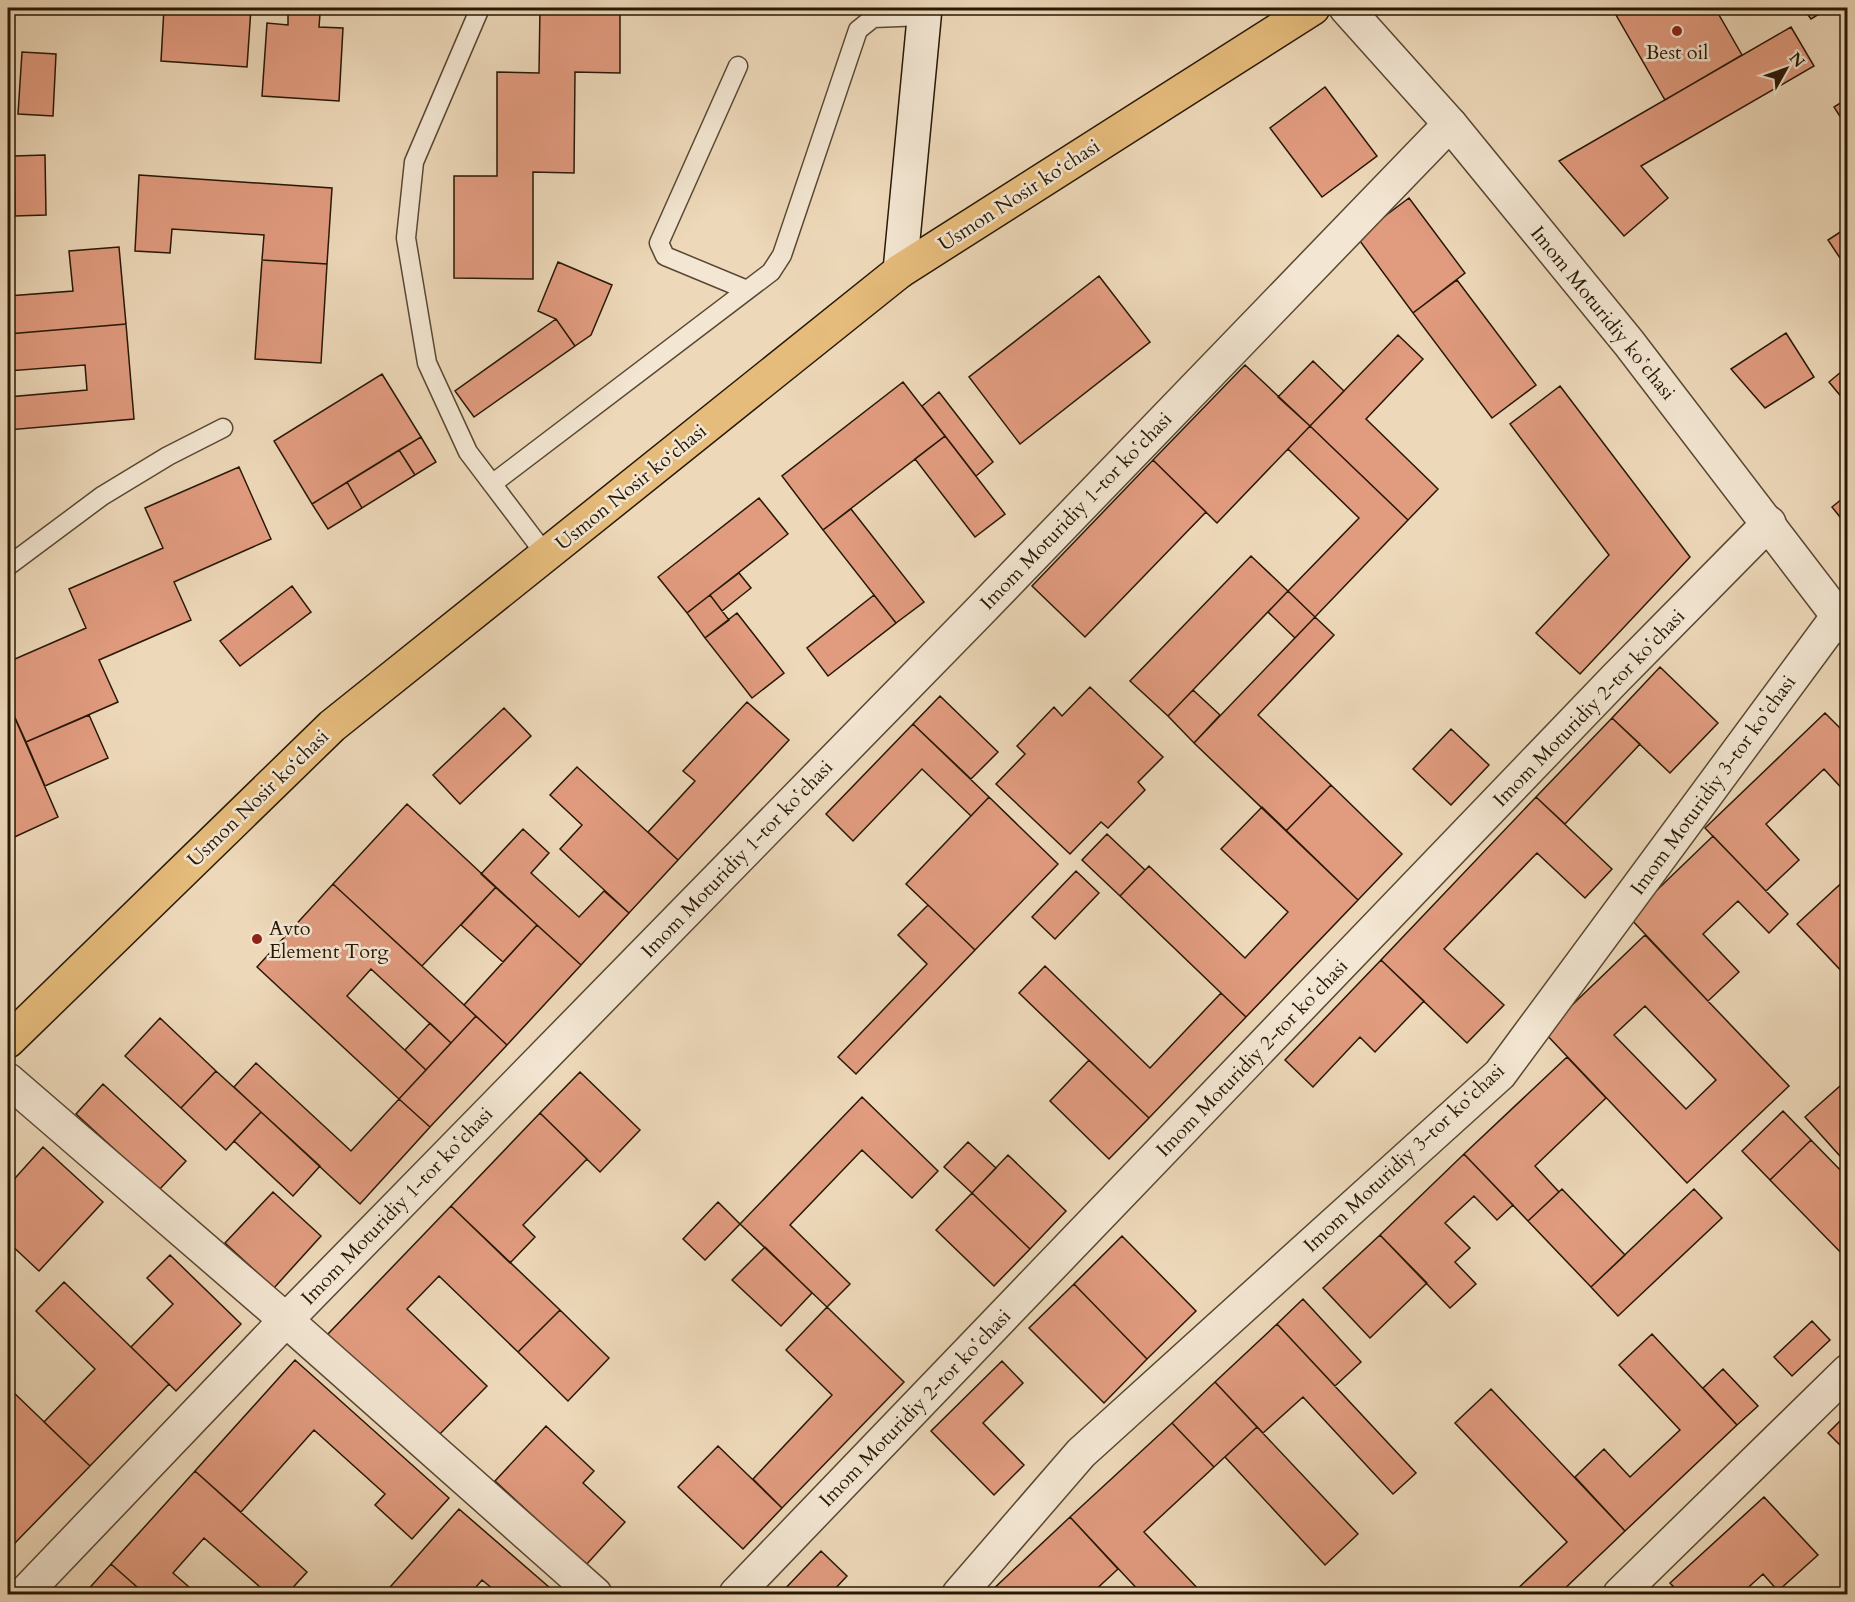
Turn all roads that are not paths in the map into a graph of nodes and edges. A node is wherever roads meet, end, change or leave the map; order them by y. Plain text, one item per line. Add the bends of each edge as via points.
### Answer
1 (480, 8) edge
2 (1313, 8) edge
3 (1346, 8) edge
4 (925, 12) edge
5 (738, 66) dead end
6 (1450, 124) junction
7 (900, 271) junction
8 (747, 290) junction
9 (223, 428) dead end
10 (492, 484) junction
11 (1769, 523) junction
12 (546, 555) junction
13 (8, 566) edge
14 (1843, 623) edge
15 (8, 1041) edge
16 (8, 1080) edge
17 (286, 1320) junction
18 (1848, 1371) edge
19 (24, 1594) edge
20 (595, 1594) edge
21 (736, 1594) edge
22 (959, 1594) edge
23 (1620, 1594) edge

1 - 10 lane via 414,162 406,238 427,363 468,452
2 - 7 main road, Usmon Nosir ko‘chasi
3 - 6 street, Imom Moturidiy koʻchasi
4 - 7 street
4 - 8 lane via 873,18 858,30 782,255 771,272
5 - 8 lane via 659,243 665,256
6 - 11 street, Imom Moturidiy koʻchasi via 1629,343
6 - 17 street, Imom Moturidiy 1-tor koʻchasi
7 - 12 main road, Usmon Nosir ko‘chasi
8 - 10 lane
9 - 13 lane via 102,496
10 - 12 lane
11 - 14 street, Imom Moturidiy koʻchasi
11 - 21 street, Imom Moturidiy 2-tor koʻchasi
12 - 15 main road, Usmon Nosir ko‘chasi via 332,726
14 - 22 street, Imom Moturidiy 3-tor koʻchasi via 1500,1074 1081,1454
16 - 17 street
17 - 19 street, Imom Moturidiy 1-tor koʻchasi
17 - 20 street
18 - 23 street

